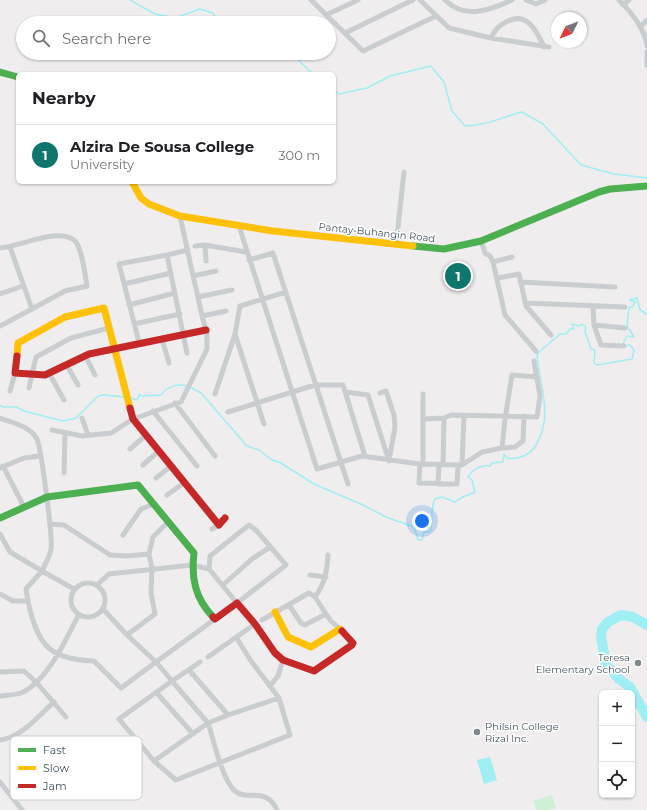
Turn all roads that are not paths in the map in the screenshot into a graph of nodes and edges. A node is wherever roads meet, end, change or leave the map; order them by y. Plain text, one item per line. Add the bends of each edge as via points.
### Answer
1 (310, 0) edge
2 (358, 0) edge
3 (413, 0) edge
4 (420, 0) edge
5 (445, 0) edge
6 (512, 0) edge
7 (526, 0) edge
8 (545, 0) edge
9 (619, 0) edge
10 (629, 0) edge
11 (623, 4) junction
12 (326, 15) joint
13 (436, 16) junction
14 (647, 20) edge
15 (336, 24) edge
16 (640, 27) junction
17 (345, 33) junction
18 (491, 38) junction
19 (647, 46) edge
20 (647, 52) edge
21 (647, 65) edge
22 (0, 72) edge
23 (16, 76) edge
24 (404, 172) dead end
25 (133, 184) edge
26 (647, 186) edge
27 (180, 216) junction
28 (239, 226) junction
29 (481, 241) junction
30 (205, 245) junction
31 (396, 245) junction
32 (195, 246) dead end
33 (10, 247) junction
34 (0, 248) edge
35 (188, 250) junction
36 (246, 252) junction
37 (167, 255) junction
38 (512, 258) dead end
39 (249, 260) junction
40 (206, 261) dead end
41 (493, 262) junction
42 (216, 271) dead end
43 (171, 273) junction
44 (193, 276) junction
45 (498, 278) junction
46 (520, 282) junction
47 (124, 284) junction
48 (23, 286) junction
49 (615, 287) dead end
50 (232, 290) dead end
51 (286, 292) junction
52 (175, 293) junction
53 (0, 294) edge
54 (198, 296) junction
55 (263, 299) junction
56 (525, 303) junction
57 (129, 305) junction
58 (593, 306) junction
59 (625, 307) dead end
60 (32, 309) junction
61 (226, 311) dead end
62 (180, 314) junction
63 (202, 316) junction
64 (134, 324) junction
65 (594, 325) junction
66 (0, 326) edge
67 (109, 328) junction
68 (625, 328) dead end
69 (206, 330) junction
70 (235, 334) junction
71 (183, 335) junction
72 (551, 335) dead end
73 (162, 339) junction
74 (139, 342) junction
75 (624, 346) dead end
76 (114, 348) junction
77 (536, 351) dead end
78 (188, 354) dead end
79 (85, 355) junction
80 (534, 361) dead end
81 (169, 363) dead end
82 (66, 364) junction
83 (15, 373) junction
84 (49, 373) junction
85 (31, 375) junction
86 (95, 375) dead end
87 (537, 377) junction
88 (78, 385) dead end
89 (315, 385) junction
90 (29, 388) dead end
91 (10, 391) dead end
92 (292, 392) junction
93 (346, 392) junction
94 (380, 393) dead end
95 (215, 394) dead end
96 (423, 394) dead end
97 (64, 400) dead end
98 (258, 403) junction
99 (175, 404) junction
100 (153, 411) junction
101 (228, 412) dead end
102 (464, 415) junction
103 (505, 416) junction
104 (524, 416) junction
105 (0, 418) edge
106 (82, 418) dead end
107 (444, 418) junction
108 (423, 419) junction
109 (133, 420) junction
110 (264, 424) dead end
111 (52, 430) dead end
112 (65, 433) junction
113 (88, 435) junction
114 (146, 435) junction
115 (502, 448) junction
116 (130, 449) dead end
117 (159, 451) junction
118 (40, 456) junction
119 (215, 456) dead end
120 (365, 456) junction
121 (389, 461) junction
122 (341, 462) junction
123 (143, 464) dead end
124 (421, 464) junction
125 (441, 464) junction
126 (460, 465) junction
127 (171, 466) junction
128 (197, 466) dead end
129 (2, 467) edge
130 (64, 473) dead end
131 (156, 478) dead end
132 (184, 483) junction
133 (348, 484) dead end
134 (438, 484) junction
135 (167, 495) dead end
136 (47, 497) junction
137 (154, 504) junction
138 (24, 507) junction
139 (0, 518) edge
140 (225, 518) dead end
141 (168, 522) junction
142 (50, 524) junction
143 (0, 534) edge
144 (123, 535) dead end
145 (270, 547) junction
146 (149, 554) junction
147 (328, 555) dead end
148 (192, 565) junction
149 (152, 569) junction
150 (209, 569) junction
151 (42, 571) junction
152 (310, 575) dead end
153 (326, 577) junction
154 (97, 585) junction
155 (223, 585) junction
156 (74, 589) junction
157 (0, 594) edge
158 (315, 597) junction
159 (28, 601) junction
160 (237, 603) junction
161 (290, 605) junction
162 (103, 609) junction
163 (275, 612) junction
164 (80, 614) junction
165 (326, 614) junction
166 (215, 619) junction
167 (259, 622) junction
168 (340, 629) junction
169 (127, 635) junction
170 (236, 637) junction
171 (58, 654) junction
172 (208, 657) dead end
173 (283, 660) junction
174 (156, 662) junction
175 (200, 662) dead end
176 (189, 670) junction
177 (0, 672) edge
178 (172, 681) junction
179 (37, 683) junction
180 (270, 686) junction
181 (156, 692) junction
182 (0, 696) edge
183 (278, 698) junction
184 (54, 702) junction
185 (228, 715) junction
186 (66, 717) dead end
187 (208, 723) junction
188 (193, 734) junction
189 (14, 736) edge
190 (133, 736) edge
191 (10, 738) edge
192 (0, 740) edge
193 (142, 747) edge
194 (154, 761) junction
195 (221, 764) junction
196 (0, 782) edge
197 (10, 795) edge
198 (14, 800) edge
199 (22, 810) edge
200 (277, 810) edge

1 - 12 street
2 - 12 street
3 - 17 street
4 - 13 street
5 - 6 street via 464,12 479,12
7 - 8 street via 536,4
9 - 11 street
10 - 11 street
11 - 16 street
13 - 17 street via 363,51
13 - 18 street via 449,28
14 - 16 street
15 - 17 street
16 - 19 street via 646,36
18 - 18 street via 546,47 522,18 513,18 500,25
20 - 21 street
22 - 23 street
24 - 31 street
25 - 27 street, Pantay-Buhangin Road via 149,204
26 - 29 street, Pantay-Buhangin Road via 599,192
27 - 28 street, Pantay-Buhangin Road
27 - 35 street
28 - 31 street, Pantay-Buhangin Road
28 - 36 street
29 - 31 street, Pantay-Buhangin Road via 444,249
29 - 41 street via 484,253 490,256
30 - 32 street
30 - 36 street
30 - 40 street
33 - 34 street
33 - 48 street
33 - 60 street via 52,235 66,236 75,241 80,251 87,286 65,291
35 - 37 street
35 - 44 street
36 - 39 street
37 - 43 street
37 - 47 street via 119,264
38 - 41 street
39 - 51 street via 273,253
39 - 55 street
41 - 45 street
42 - 44 street
43 - 47 street
43 - 52 street
44 - 54 street
45 - 46 street via 519,274
45 - 77 street via 505,315
46 - 49 street
46 - 56 street
47 - 57 street
48 - 53 street
48 - 60 street
50 - 54 street
51 - 55 street
51 - 89 street
52 - 57 street
52 - 62 street
54 - 63 street
55 - 70 street via 240,306
55 - 92 street
56 - 58 street
56 - 72 street
57 - 64 street
58 - 59 street
58 - 65 street
60 - 66 street
61 - 63 street
62 - 64 street
62 - 71 street
63 - 69 street
64 - 74 street
65 - 68 street
65 - 75 street via 600,345
67 - 76 street
67 - 83 street via 104,308 65,317 18,343
67 - 85 street via 71,338 36,357
69 - 71 street
69 - 99 street via 207,349 181,402
70 - 95 street
70 - 98 street
71 - 73 street
71 - 78 street
73 - 74 street
73 - 81 street
74 - 76 street
76 - 79 street
76 - 109 street
79 - 82 street
79 - 86 street
80 - 87 street
82 - 84 street
82 - 88 street
83 - 85 street
83 - 91 street
84 - 85 street
84 - 97 street
85 - 90 street
87 - 103 street via 512,375
87 - 104 street via 540,404 537,417
89 - 92 street
89 - 93 street via 343,384
89 - 122 street
92 - 98 street
92 - 122 street via 317,469
93 - 120 street
93 - 121 street via 368,395
94 - 121 street via 386,391 394,415 395,427
96 - 108 street
98 - 101 street
98 - 110 street
99 - 100 street
99 - 119 street
100 - 109 street
100 - 128 street
102 - 103 street
102 - 107 street via 450,415
102 - 126 street
103 - 104 street
103 - 115 street
104 - 115 street via 523,441 515,447
105 - 118 street via 28,429 36,438
106 - 113 street
107 - 108 street
107 - 125 street
108 - 124 street
109 - 113 street via 111,433
109 - 114 street
111 - 112 street
112 - 113 street
112 - 130 street
114 - 116 street
114 - 117 street
115 - 126 street via 482,452
117 - 123 street
117 - 127 street
118 - 129 street via 24,458
118 - 136 street
120 - 121 street
120 - 122 street
121 - 124 street
122 - 133 street
124 - 125 street
124 - 134 street via 419,483
125 - 126 street
125 - 134 street
126 - 134 street via 457,484
127 - 131 street
127 - 132 street
129 - 138 street
132 - 135 street
132 - 140 street via 215,527
136 - 137 street via 138,485
136 - 138 street
136 - 142 street
137 - 141 street
137 - 144 street via 141,510
138 - 139 street
141 - 146 street via 153,537
141 - 148 street via 194,553
142 - 146 street via 64,525 110,555
142 - 151 street via 51,548
143 - 151 street via 10,552
145 - 150 street via 249,525 210,556
145 - 155 street
145 - 160 street via 286,566
146 - 149 street
147 - 153 street
148 - 149 street
148 - 150 street
148 - 166 street via 194,590 203,607
149 - 154 street via 109,574
149 - 169 street via 151,593 155,614
150 - 155 street
151 - 156 street
151 - 159 street via 26,589
152 - 153 street
153 - 158 street
154 - 156 street via 89,582
154 - 162 street via 104,592 106,600
155 - 160 street
156 - 164 street via 73,607
157 - 159 street via 13,601
158 - 161 street via 309,593
158 - 165 street
159 - 171 street via 34,628 43,644
160 - 166 street
160 - 167 street
161 - 163 street
161 - 165 street via 305,625
162 - 164 street via 96,615
162 - 169 street
163 - 167 street
163 - 168 street via 288,637 311,647
164 - 171 street
165 - 168 street
166 - 174 street
167 - 170 street
167 - 173 street via 275,653
168 - 173 street via 352,640 352,645 314,671
169 - 174 street
170 - 172 street
170 - 180 street
171 - 174 street via 74,661 94,661 121,688
171 - 179 street
173 - 180 street via 278,676
174 - 178 street
175 - 176 street
176 - 178 street
176 - 185 street
177 - 179 street via 24,671
178 - 181 street
178 - 187 street
179 - 182 street via 20,693
179 - 184 street
180 - 183 street
181 - 188 street
181 - 190 street via 119,719
183 - 185 street
183 - 195 street via 290,736
184 - 186 street
184 - 189 street
185 - 187 street
187 - 188 street
187 - 195 street
188 - 194 street
191 - 192 street
193 - 194 street
194 - 195 street via 176,780
195 - 200 street via 234,790 245,795 263,796 274,803
196 - 197 street
198 - 199 street

